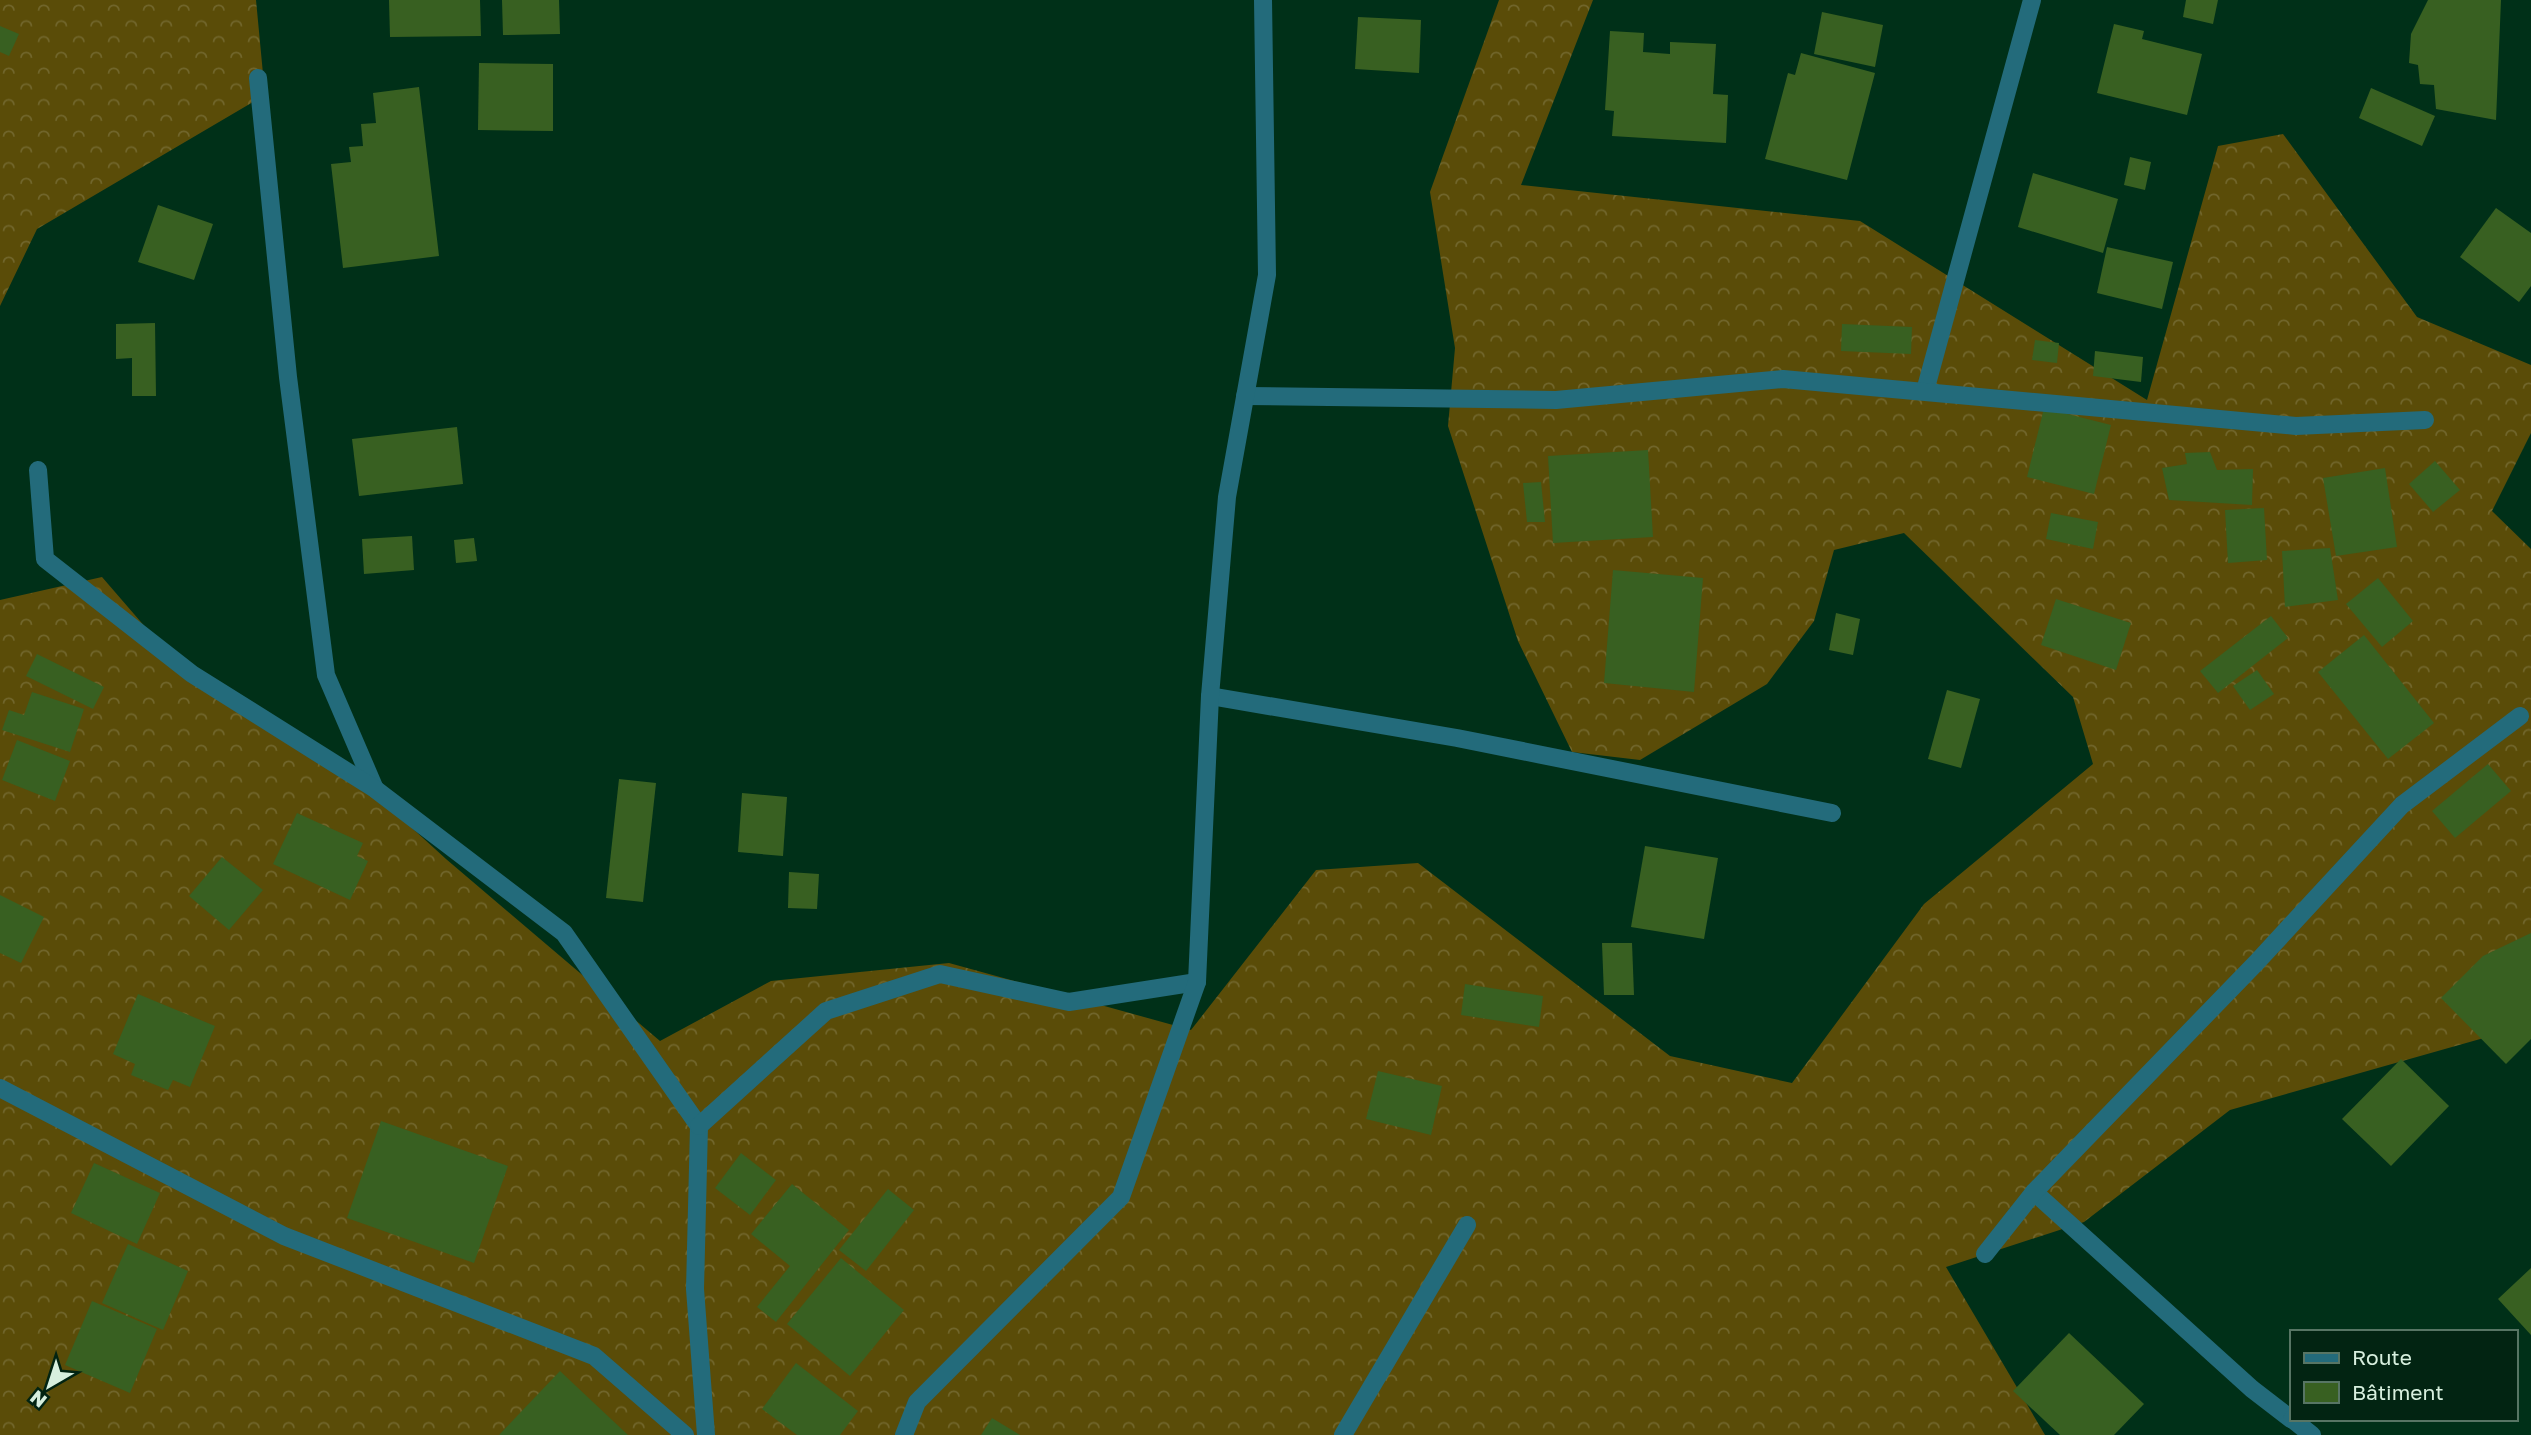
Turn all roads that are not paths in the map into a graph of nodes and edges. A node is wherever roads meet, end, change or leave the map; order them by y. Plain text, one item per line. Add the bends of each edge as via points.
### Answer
1 (1263, 0) edge
2 (2032, 0) edge
3 (258, 78) dead end
4 (1925, 391) junction
5 (1245, 396) junction
6 (2425, 420) dead end
7 (38, 470) dead end
8 (1210, 696) junction
9 (2520, 716) dead end
10 (375, 789) junction
11 (1832, 813) dead end
12 (1197, 982) junction
13 (0, 1088) edge
14 (699, 1126) junction
15 (2034, 1192) junction
16 (1468, 1226) dead end
17 (1984, 1254) dead end
18 (2290, 1418) edge
19 (2294, 1421) edge
20 (685, 1435) edge
21 (706, 1435) edge
22 (904, 1435) edge
23 (1343, 1435) edge
24 (2312, 1435) edge

1 - 5 street via 1267,275
2 - 4 street
3 - 10 street via 288,377 326,675
4 - 5 street via 1783,379 1556,400
4 - 6 street via 2296,426
5 - 8 street via 1227,497
7 - 10 street via 45,559 192,674
8 - 11 street via 1457,738
8 - 12 street
9 - 15 street via 2402,805
10 - 14 street via 564,933
12 - 14 street via 1069,1002 940,974 826,1011
12 - 22 street via 1121,1197 917,1402
13 - 20 street via 284,1236 594,1356
14 - 21 street via 695,1289
15 - 17 street
15 - 18 street via 2252,1389
16 - 23 street
19 - 24 street

